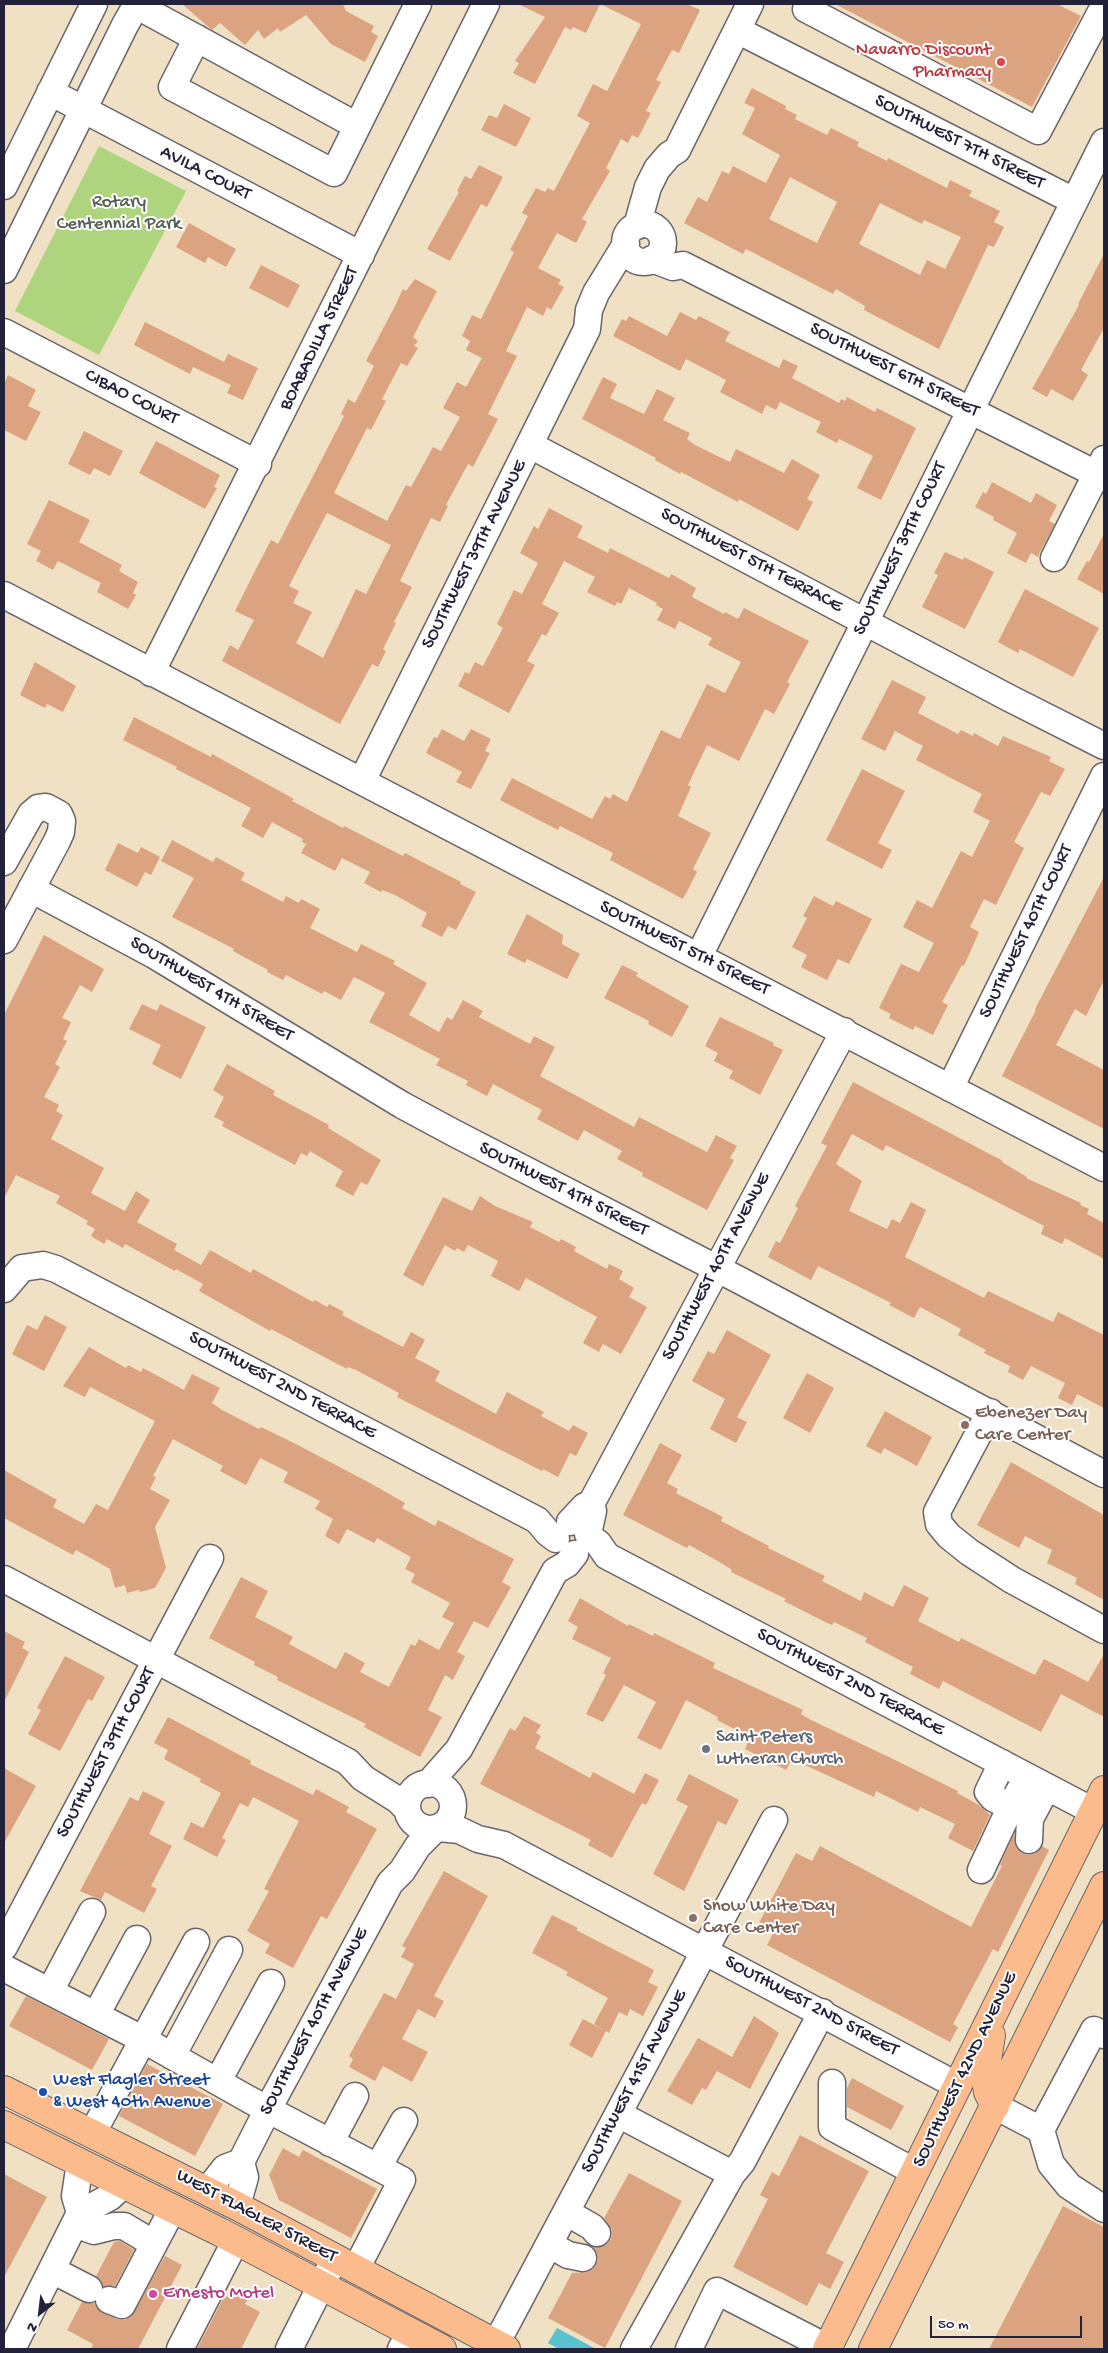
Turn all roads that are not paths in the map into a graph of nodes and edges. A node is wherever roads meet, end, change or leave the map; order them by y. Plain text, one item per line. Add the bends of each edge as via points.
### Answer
1 (94, 4) edge
2 (137, 4) edge
3 (418, 4) edge
4 (486, 4) edge
5 (750, 4) edge
6 (809, 4) edge
7 (1104, 6) edge
8 (737, 30) junction
9 (197, 38) junction
10 (50, 92) junction
11 (83, 110) junction
12 (357, 126) junction
13 (1104, 142) edge
14 (10, 157) edge
15 (50, 177) junction
16 (4, 186) edge
17 (1074, 201) junction
18 (646, 243) junction
19 (361, 255) junction
20 (4, 270) edge
21 (4, 332) edge
22 (970, 409) junction
23 (530, 446) junction
24 (258, 464) junction
25 (1102, 470) edge
26 (1054, 558) dead end
27 (4, 595) edge
28 (865, 621) junction
29 (151, 673) junction
30 (1104, 746) edge
31 (1104, 776) edge
32 (362, 781) junction
33 (4, 862) edge
34 (31, 889) junction
35 (4, 940) edge
36 (699, 956) junction
37 (844, 1031) junction
38 (950, 1088) junction
39 (1104, 1168) edge
40 (716, 1268) junction
41 (4, 1289) edge
42 (990, 1412) junction
43 (1104, 1474) edge
44 (572, 1538) junction
45 (210, 1558) dead end
46 (4, 1579) edge
47 (1104, 1630) edge
48 (157, 1660) junction
49 (458, 1749) junction
50 (348, 1762) junction
51 (1002, 1763) junction
52 (1037, 1782) junction
53 (425, 1784) junction
54 (452, 1801) junction
55 (1012, 1804) junction
56 (1101, 1804) edge
57 (409, 1813) junction
58 (774, 1820) dead end
59 (437, 1828) junction
60 (1029, 1840) dead end
61 (504, 1845) junction
62 (981, 1870) dead end
63 (390, 1883) junction
64 (1104, 1886) edge
65 (92, 1912) dead end
66 (137, 1939) dead end
67 (196, 1942) dead end
68 (4, 1947) edge
69 (229, 1950) dead end
70 (704, 1950) junction
71 (4, 1968) edge
72 (271, 1983) dead end
73 (50, 1991) junction
74 (822, 2012) junction
75 (994, 2012) junction
76 (96, 2015) junction
77 (1104, 2035) edge
78 (144, 2040) junction
79 (172, 2056) junction
80 (218, 2081) junction
81 (832, 2082) dead end
82 (958, 2086) junction
83 (4, 2090) edge
84 (356, 2096) dead end
85 (995, 2106) junction
86 (268, 2109) junction
87 (618, 2114) junction
88 (404, 2121) dead end
89 (4, 2125) edge
90 (1041, 2130) junction
91 (92, 2134) junction
92 (330, 2143) junction
93 (241, 2162) junction
94 (80, 2163) junction
95 (378, 2168) junction
96 (915, 2172) junction
97 (962, 2172) junction
98 (732, 2174) junction
99 (124, 2184) junction
100 (207, 2191) junction
101 (237, 2206) junction
102 (173, 2208) junction
103 (1104, 2209) edge
104 (566, 2212) junction
105 (78, 2219) junction
106 (596, 2233) dead end
107 (236, 2240) junction
108 (154, 2244) junction
109 (548, 2244) junction
110 (583, 2258) dead end
111 (345, 2264) junction
112 (52, 2270) junction
113 (321, 2285) junction
114 (406, 2341) edge
115 (501, 2346) edge
116 (12, 2349) edge
117 (180, 2349) edge
118 (289, 2349) edge
119 (442, 2349) edge
120 (634, 2349) edge
121 (689, 2349) edge
122 (828, 2349) edge
123 (873, 2349) edge

1 - 10 street
2 - 9 street
2 - 11 street
3 - 12 street
4 - 19 street, BOABADILLA STREET
5 - 8 street, SOUTHWEST 39TH AVENUE
6 - 7 street via 806,10 1038,131
8 - 17 street, SOUTHWEST 7TH STREET
8 - 18 street, SOUTHWEST 39TH AVENUE via 677,150 679,162
9 - 12 street
9 - 12 street via 172,87 334,173
10 - 11 street, AVILA COURT
10 - 14 street
11 - 15 street
11 - 19 street, AVILA COURT
13 - 17 street, SOUTHWEST 39TH COURT
14 - 15 street
14 - 16 street
15 - 20 street
17 - 22 street, SOUTHWEST 39TH COURT
18 - 22 street, SOUTHWEST 6TH STREET via 675,247 683,265
18 - 23 street, SOUTHWEST 39TH AVENUE via 600,316 587,329
19 - 24 street, BOABADILLA STREET
21 - 24 street, CIBAO COURT
22 - 25 street, SOUTHWEST 6TH STREET
22 - 28 street, SOUTHWEST 39TH COURT
23 - 28 street, SOUTHWEST 5TH TERRACE
23 - 32 street, SOUTHWEST 39TH AVENUE
24 - 29 street, BOABADILLA STREET
25 - 26 street
27 - 29 street
28 - 30 street, SOUTHWEST 5TH TERRACE
28 - 36 street, SOUTHWEST 39TH COURT
29 - 32 street, SOUTHWEST 5TH STREET
31 - 38 street, SOUTHWEST 40TH COURT
32 - 36 street, SOUTHWEST 5TH STREET
33 - 34 street via 31,814 46,807 59,814 61,832
34 - 35 street
34 - 40 street, SOUTHWEST 4TH STREET via 154,955 428,1119
36 - 37 street, SOUTHWEST 5TH STREET
37 - 38 street, SOUTHWEST 5TH STREET
37 - 40 street, SOUTHWEST 40TH AVENUE
38 - 39 street, SOUTHWEST 5TH STREET
40 - 42 street, SOUTHWEST 4TH STREET
40 - 44 street, SOUTHWEST 40TH AVENUE via 591,1504 585,1506
41 - 44 street, SOUTHWEST 2ND TERRACE via 22,1268 43,1265 56,1268 538,1520 548,1533
42 - 43 street, SOUTHWEST 4TH STREET
42 - 47 street via 937,1512 939,1524 969,1552 1012,1580
44 - 49 street, SOUTHWEST 40TH AVENUE via 567,1564 555,1571
44 - 51 street, SOUTHWEST 2ND TERRACE via 598,1543 606,1556
45 - 48 street, SOUTHWEST 39TH COURT
46 - 48 street
48 - 50 street
48 - 68 street, SOUTHWEST 39TH COURT
49 - 53 street, SOUTHWEST 40TH AVENUE
49 - 54 street, SOUTHWEST 40TH AVENUE
50 - 53 street via 363,1763 405,1782
50 - 57 street via 363,1778 398,1800
51 - 52 street, SOUTHWEST 2ND TERRACE
51 - 55 street via 988,1792 993,1798
52 - 55 street
52 - 56 street, SOUTHWEST 2ND TERRACE
52 - 60 street
53 - 54 street via 441,1786
53 - 57 street, SOUTHWEST 40TH AVENUE via 410,1795
54 - 59 street, SOUTHWEST 40TH AVENUE via 450,1818
54 - 61 street, SOUTHWEST 2ND STREET via 463,1814
55 - 62 street
56 - 75 main road, SOUTHWEST 42ND AVENUE
57 - 59 street via 420,1827
57 - 63 street, SOUTHWEST 40TH AVENUE via 392,1866
58 - 70 street, SOUTHWEST 41ST AVENUE
59 - 61 street, SOUTHWEST 2ND STREET via 459,1830 478,1839
59 - 63 street, SOUTHWEST 40TH AVENUE via 418,1846 402,1872
61 - 70 street, SOUTHWEST 2ND STREET
63 - 86 street, SOUTHWEST 40TH AVENUE
64 - 85 main road
65 - 73 street
66 - 76 street
67 - 78 street
69 - 79 street
70 - 74 street, SOUTHWEST 2ND STREET
70 - 87 street, SOUTHWEST 41ST AVENUE
71 - 73 street
72 - 80 street
73 - 76 street
74 - 82 street, SOUTHWEST 2ND STREET
74 - 98 street via 742,2162
75 - 82 main road, SOUTHWEST 42ND AVENUE
75 - 85 main road via 985,2074 988,2092
76 - 78 street
77 - 90 street via 1094,2030
78 - 79 street
78 - 91 street
79 - 80 street
80 - 86 street
81 - 96 street via 832,2127
82 - 96 main road, SOUTHWEST 42ND AVENUE
82 - 97 main road via 968,2097 972,2111
83 - 91 main road, WEST FLAGLER STREET
84 - 92 street
85 - 90 street
85 - 97 main road
86 - 92 street
86 - 93 street, SOUTHWEST 40TH AVENUE
87 - 98 street
87 - 104 street, SOUTHWEST 41ST AVENUE
88 - 95 street
89 - 94 main road, WEST FLAGLER STREET
90 - 103 street via 1051,2164 1069,2186
91 - 100 main road, WEST FLAGLER STREET
92 - 95 street
93 - 100 street via 225,2168
93 - 101 street, SOUTHWEST 40TH AVENUE via 244,2177
94 - 99 main road, WEST FLAGLER STREET
94 - 105 street via 75,2196
95 - 111 street via 402,2180
96 - 122 main road, SOUTHWEST 42ND AVENUE
97 - 123 main road
98 - 120 street
99 - 102 main road, WEST FLAGLER STREET
99 - 105 street
100 - 101 main road, WEST FLAGLER STREET
101 - 111 main road, WEST FLAGLER STREET
102 - 107 main road, WEST FLAGLER STREET
102 - 108 street
104 - 106 street via 592,2227
104 - 109 street, SOUTHWEST 41ST AVENUE
105 - 108 street via 94,2231 124,2226
105 - 112 street
107 - 113 main road, WEST FLAGLER STREET
107 - 117 street
108 - 112 street via 107,2298
109 - 110 street via 568,2255
109 - 115 street, SOUTHWEST 41ST AVENUE
111 - 113 street
111 - 115 main road, WEST FLAGLER STREET
112 - 116 street
113 - 114 main road, WEST FLAGLER STREET
113 - 118 street
114 - 119 main road, WEST FLAGLER STREET
121 - 122 street via 717,2291

